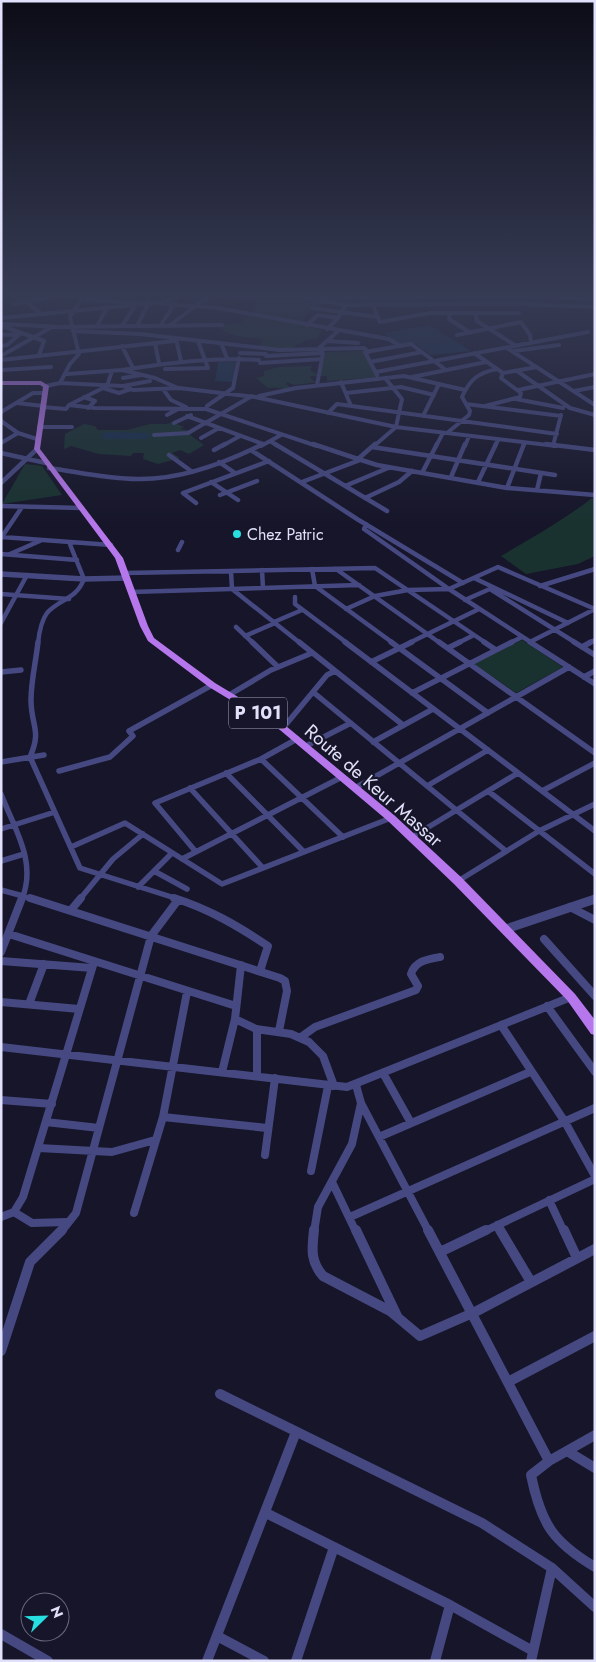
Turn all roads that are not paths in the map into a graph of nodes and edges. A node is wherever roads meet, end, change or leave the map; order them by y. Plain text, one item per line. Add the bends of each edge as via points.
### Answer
1 (68, 371) edge
2 (112, 371) junction
3 (116, 371) edge
4 (125, 371) edge
5 (162, 371) edge
6 (237, 371) edge
7 (320, 371) edge
8 (384, 371) edge
9 (443, 371) edge
10 (490, 371) edge
11 (498, 371) edge
12 (517, 371) joint
13 (543, 371) edge
14 (376, 372) joint
15 (67, 374) junction
16 (143, 374) junction
17 (503, 374) junction
18 (595, 374) edge
19 (404, 376) junction
20 (410, 377) junction
21 (123, 378) dead end
22 (379, 378) junction
23 (385, 378) junction
24 (150, 379) junction
25 (370, 380) junction
26 (559, 381) junction
27 (341, 382) junction
28 (1, 383) edge
29 (60, 383) junction
30 (439, 384) junction
31 (317, 385) junction
32 (107, 386) junction
33 (123, 386) junction
34 (538, 386) junction
35 (401, 387) junction
36 (595, 387) edge
37 (102, 388) junction
38 (179, 388) junction
39 (393, 388) junction
40 (163, 389) junction
41 (46, 390) junction
42 (131, 390) junction
43 (193, 390) junction
44 (465, 390) junction
45 (518, 390) junction
46 (361, 391) junction
47 (574, 391) junction
48 (346, 393) junction
49 (230, 394) junction
50 (434, 395) junction
51 (187, 396) dead end
52 (253, 396) junction
53 (84, 397) junction
54 (514, 398) junction
55 (16, 403) junction
56 (538, 403) junction
57 (466, 404) junction
58 (69, 405) junction
59 (595, 405) edge
60 (207, 406) dead end
61 (351, 406) junction
62 (482, 406) junction
63 (564, 406) junction
64 (43, 407) junction
65 (88, 408) junction
66 (180, 408) junction
67 (189, 409) junction
68 (200, 410) junction
69 (1, 412) edge
70 (399, 412) junction
71 (328, 413) junction
72 (531, 413) junction
73 (223, 414) junction
74 (167, 415) dead end
75 (595, 415) edge
76 (187, 416) junction
77 (423, 416) junction
78 (561, 416) junction
79 (1, 421) edge
80 (461, 421) junction
81 (174, 423) dead end
82 (207, 424) junction
83 (39, 427) junction
84 (72, 427) dead end
85 (396, 427) junction
86 (219, 428) junction
87 (540, 432) junction
88 (18, 433) junction
89 (445, 433) junction
90 (557, 434) junction
91 (154, 435) dead end
92 (281, 435) junction
93 (240, 436) junction
94 (469, 436) junction
95 (201, 438) dead end
96 (37, 439) junction
97 (498, 440) junction
98 (270, 441) junction
99 (1, 442) edge
100 (524, 443) junction
101 (263, 444) junction
102 (536, 444) junction
103 (554, 446) junction
104 (372, 447) junction
105 (37, 449) junction
106 (214, 450) dead end
107 (251, 450) junction
108 (595, 450) edge
109 (1, 453) edge
110 (169, 455) dead end
111 (431, 456) junction
112 (26, 459) junction
113 (359, 459) junction
114 (458, 460) junction
115 (269, 461) junction
116 (218, 462) junction
117 (486, 464) junction
118 (48, 465) junction
119 (390, 467) junction
120 (514, 469) junction
121 (191, 471) junction
122 (412, 472) junction
123 (235, 473) junction
124 (324, 473) junction
125 (422, 473) junction
126 (541, 473) junction
127 (556, 475) dead end
128 (451, 476) junction
129 (257, 481) dead end
130 (1, 482) edge
131 (210, 482) junction
132 (302, 482) junction
133 (478, 482) junction
134 (345, 486) junction
135 (507, 488) junction
136 (536, 490) junction
137 (226, 492) junction
138 (220, 495) dead end
139 (595, 495) edge
140 (365, 498) junction
141 (238, 500) dead end
142 (196, 503) dead end
143 (1, 506) edge
144 (22, 507) junction
145 (82, 508) junction
146 (387, 512) dead end
147 (366, 524) junction
148 (2, 537) edge
149 (44, 539) junction
150 (69, 542) junction
151 (182, 542) dead end
152 (111, 545) junction
153 (178, 550) dead end
154 (1, 554) edge
155 (8, 554) junction
156 (76, 560) junction
157 (312, 569) junction
158 (336, 569) junction
159 (595, 569) edge
160 (262, 570) junction
161 (232, 571) junction
162 (1, 574) edge
163 (27, 575) junction
164 (126, 575) junction
165 (474, 578) junction
166 (84, 579) junction
167 (463, 583) junction
168 (359, 585) junction
169 (315, 586) junction
170 (540, 586) junction
171 (263, 588) junction
172 (492, 588) junction
173 (232, 589) junction
174 (449, 589) junction
175 (408, 590) junction
176 (132, 592) junction
177 (1, 594) edge
178 (18, 595) junction
179 (374, 596) junction
180 (295, 597) dead end
181 (68, 599) junction
182 (466, 600) junction
183 (346, 609) junction
184 (480, 609) junction
185 (595, 609) edge
186 (302, 610) junction
187 (274, 622) junction
188 (454, 622) junction
189 (1, 623) edge
190 (568, 623) junction
191 (236, 627) dead end
192 (554, 630) junction
193 (428, 634) junction
194 (474, 635) junction
195 (245, 636) junction
196 (522, 637) junction
197 (595, 640) edge
198 (530, 642) junction
199 (582, 647) junction
200 (399, 648) junction
201 (448, 648) junction
202 (496, 650) junction
203 (312, 652) junction
204 (595, 655) edge
205 (371, 662) junction
206 (469, 664) junction
207 (278, 667) junction
208 (569, 667) junction
209 (21, 670) dead end
210 (335, 671) junction
211 (595, 671) edge
212 (1, 672) edge
213 (584, 677) junction
214 (441, 678) junction
215 (595, 684) edge
216 (212, 685) junction
217 (313, 692) junction
218 (412, 693) junction
219 (228, 696) junction
220 (516, 697) junction
221 (433, 709) junction
222 (488, 713) junction
223 (351, 723) junction
224 (403, 725) junction
225 (283, 728) junction
226 (460, 729) junction
227 (297, 739) junction
228 (373, 742) junction
229 (306, 746) junction
230 (488, 750) junction
231 (595, 753) edge
232 (44, 755) dead end
233 (30, 757) junction
234 (261, 759) junction
235 (1, 762) edge
236 (399, 763) junction
237 (595, 764) edge
238 (59, 770) dead end
239 (226, 773) junction
240 (518, 773) junction
241 (342, 777) junction
242 (427, 786) junction
243 (190, 788) junction
244 (355, 788) junction
245 (488, 791) junction
246 (542, 791) junction
247 (2, 798) edge
248 (302, 798) junction
249 (595, 804) edge
250 (456, 810) junction
251 (55, 812) junction
252 (573, 814) junction
253 (268, 815) junction
254 (391, 818) junction
255 (13, 825) junction
256 (1, 829) edge
257 (539, 831) junction
258 (595, 831) edge
259 (232, 833) junction
260 (143, 834) junction
261 (343, 837) junction
262 (412, 837) junction
263 (71, 847) junction
264 (506, 851) junction
265 (196, 852) junction
266 (304, 852) junction
267 (172, 853) junction
268 (24, 854) junction
269 (182, 859) junction
270 (1, 861) edge
271 (263, 868) junction
272 (154, 871) junction
273 (595, 874) edge
274 (100, 876) junction
275 (458, 881) junction
276 (138, 888) junction
277 (187, 889) dead end
278 (1, 890) edge
279 (24, 895) junction
280 (595, 899) edge
281 (178, 900) junction
282 (570, 907) junction
283 (71, 910) junction
284 (595, 920) edge
285 (1, 928) edge
286 (506, 929) junction
287 (10, 931) junction
288 (151, 936) junction
289 (544, 939) dead end
290 (1, 952) edge
291 (440, 957) dead end
292 (1, 961) edge
293 (44, 964) junction
294 (93, 965) junction
295 (241, 965) junction
296 (260, 971) junction
297 (140, 977) junction
298 (187, 992) junction
299 (595, 996) edge
300 (570, 997) junction
301 (1, 1002) edge
302 (29, 1004) junction
303 (236, 1006) junction
304 (547, 1006) junction
305 (79, 1009) junction
306 (235, 1019) junction
307 (501, 1025) junction
308 (257, 1029) junction
309 (595, 1030) edge
310 (279, 1031) junction
311 (301, 1037) junction
312 (1, 1046) edge
313 (65, 1054) junction
314 (118, 1060) junction
315 (172, 1067) junction
316 (222, 1072) junction
317 (530, 1072) junction
318 (595, 1072) edge
319 (383, 1073) junction
320 (257, 1076) junction
321 (275, 1078) junction
322 (356, 1085) junction
323 (331, 1086) junction
324 (1, 1100) edge
325 (361, 1103) junction
326 (52, 1104) junction
327 (595, 1108) edge
328 (163, 1117) junction
329 (46, 1122) junction
330 (565, 1122) junction
331 (411, 1123) junction
332 (99, 1128) junction
333 (267, 1128) junction
334 (379, 1137) junction
335 (155, 1140) junction
336 (39, 1148) junction
337 (93, 1151) junction
338 (265, 1155) dead end
339 (311, 1171) dead end
340 (595, 1177) edge
341 (332, 1182) junction
342 (408, 1192) junction
343 (549, 1200) junction
344 (14, 1212) junction
345 (134, 1213) dead end
346 (1, 1217) edge
347 (350, 1217) junction
348 (67, 1222) junction
349 (497, 1225) junction
350 (595, 1249) edge
351 (440, 1252) junction
352 (577, 1258) junction
353 (531, 1282) junction
354 (472, 1314) junction
355 (397, 1316) junction
356 (595, 1336) edge
357 (1, 1351) edge
358 (508, 1382) junction
359 (220, 1394) dead end
360 (296, 1432) junction
361 (595, 1435) edge
362 (567, 1451) junction
363 (549, 1461) junction
364 (595, 1468) edge
365 (266, 1513) junction
366 (334, 1547) junction
367 (595, 1567) edge
368 (552, 1568) junction
369 (450, 1605) junction
370 (595, 1607) edge
371 (1, 1634) edge
372 (217, 1636) junction
373 (532, 1656) edge
374 (48, 1661) edge
375 (207, 1661) edge
376 (264, 1661) edge
377 (296, 1661) edge
378 (435, 1661) edge

1 - 15 street
2 - 3 street
2 - 15 street
2 - 32 street
4 - 16 street
5 - 24 street
6 - 49 street
7 - 31 street
8 - 14 street
9 - 20 street
10 - 44 street via 477,374
11 - 17 street
12 - 17 street
12 - 34 street
13 - 26 street
14 - 22 street
15 - 29 street
16 - 21 street
16 - 24 street
17 - 45 street via 502,378
18 - 26 street
19 - 20 street
19 - 23 street
19 - 35 street
20 - 30 street
22 - 23 street
22 - 25 street
23 - 39 street
24 - 33 street
24 - 38 street
25 - 27 street
25 - 46 street
26 - 34 street
26 - 47 street
27 - 31 street
27 - 48 street
28 - 41 main road via 41,384
29 - 32 street
29 - 41 street
30 - 44 street
30 - 50 street
31 - 52 street
32 - 33 street
32 - 37 street
33 - 42 street
34 - 45 street
34 - 63 street
35 - 39 street
35 - 50 street
36 - 47 street
37 - 42 street via 119,393
37 - 53 street
38 - 40 street
38 - 43 street
39 - 46 street
39 - 70 street via 402,399
40 - 42 street
40 - 67 street via 171,400
41 - 55 street
41 - 64 main road
43 - 49 street
43 - 51 street
44 - 57 street via 462,397
45 - 54 street via 520,397
46 - 48 street
47 - 59 street
48 - 61 street
49 - 52 street
49 - 60 street
50 - 77 street
52 - 71 street
52 - 73 street
53 - 58 street
53 - 65 street via 95,401
54 - 56 street
54 - 62 street
55 - 64 street
55 - 69 street
56 - 63 street
56 - 72 street
57 - 62 street
57 - 80 street via 469,415
58 - 64 street via 64,410
58 - 65 street
61 - 70 street
61 - 71 street via 337,404
62 - 72 street
63 - 75 street
63 - 78 street
64 - 83 main road
65 - 66 street
66 - 67 street
66 - 74 street
67 - 68 street
68 - 73 street
68 - 76 street
70 - 77 street
70 - 85 street
71 - 85 street
72 - 78 street
73 - 82 street
73 - 92 street
76 - 81 street
76 - 82 street
77 - 80 street
78 - 90 street
79 - 88 street
80 - 87 street
80 - 89 street
82 - 86 street
82 - 91 street via 184,434
83 - 84 street
83 - 96 main road
85 - 89 street
85 - 104 street
86 - 93 street
86 - 95 street
87 - 90 street
87 - 102 street
88 - 96 street
88 - 99 street
89 - 94 street
89 - 111 street
90 - 103 street
92 - 98 street
92 - 113 street
93 - 101 street
93 - 106 street
94 - 97 street
94 - 114 street
96 - 105 main road
97 - 100 street
97 - 117 street
98 - 101 street
98 - 124 street
100 - 102 street
100 - 120 street
101 - 107 street
102 - 103 street
103 - 108 street
104 - 111 street
104 - 113 street
105 - 112 street
105 - 118 main road, Route de Keur Massar / P 101
107 - 115 street
107 - 116 street
109 - 112 street
110 - 121 street
111 - 114 street
111 - 125 street
112 - 118 street
112 - 130 street
113 - 119 street
113 - 124 street
114 - 117 street
114 - 128 street
115 - 123 street
115 - 132 street
116 - 121 street
116 - 123 street
117 - 120 street
117 - 133 street
118 - 121 street via 138,479 170,477
118 - 145 main road, Route de Keur Massar / P 101
119 - 122 street
119 - 134 street
120 - 126 street
120 - 135 street
122 - 125 street
122 - 140 street
123 - 131 street
124 - 132 street
124 - 134 street
125 - 128 street
126 - 127 street
126 - 136 street
128 - 133 street
129 - 137 street
131 - 137 street
131 - 142 street via 183,493
132 - 147 street
133 - 135 street
134 - 140 street
135 - 136 street
136 - 139 street
137 - 138 street
137 - 141 street
140 - 146 street
143 - 144 street
144 - 145 street
144 - 148 street
145 - 152 main road, Route de Keur Massar / P 101
147 - 167 street
147 - 174 street via 364,529
148 - 149 street
149 - 150 street
149 - 155 street
150 - 152 street
150 - 156 street
151 - 153 street
152 - 164 main road, Route de Keur Massar / P 101
154 - 155 street
155 - 156 street
156 - 166 street
157 - 158 street
157 - 160 street
157 - 169 street
158 - 168 street
158 - 175 street via 375,568
159 - 170 street
160 - 161 street
160 - 171 street
161 - 164 street
161 - 173 street
162 - 163 street
163 - 166 street
163 - 178 street
164 - 166 street
164 - 176 main road, Route de Keur Massar / P 101
165 - 167 street
165 - 170 street via 498,567
165 - 172 street
166 - 181 street via 82,587
167 - 174 street
168 - 169 street
168 - 179 street
169 - 171 street
169 - 183 street
170 - 185 street
171 - 173 street
172 - 182 street
172 - 190 street
172 - 192 street
173 - 176 street
173 - 187 street
174 - 175 street
174 - 182 street
175 - 179 street
175 - 188 street
176 - 216 main road, Route de Keur Massar / P 101 via 151,639
177 - 178 street
178 - 181 street
178 - 189 street
179 - 183 street
179 - 193 street
180 - 186 street via 295,604
181 - 233 street via 47,612 39,631 31,701 37,732
182 - 184 street
183 - 200 street
184 - 188 street
184 - 196 street
185 - 190 street
186 - 187 street
186 - 205 street
187 - 195 street
187 - 203 street
188 - 193 street
188 - 194 street
190 - 192 street
191 - 195 street
192 - 198 street
192 - 199 street
193 - 200 street
193 - 201 street
194 - 201 street
194 - 202 street
195 - 207 street
196 - 198 street
196 - 202 street
197 - 199 street
198 - 208 street
199 - 204 street
200 - 205 street
200 - 214 street
201 - 206 street
202 - 206 street
203 - 207 street
203 - 210 street
205 - 218 street
206 - 214 street
206 - 220 street
207 - 219 street
208 - 213 street
208 - 220 street
209 - 212 street
210 - 217 street via 327,675
210 - 224 street
211 - 213 street
213 - 215 street
214 - 218 street
214 - 222 street
216 - 219 main road, Route de Keur Massar / P 101
216 - 238 street via 129,731 133,736 110,757
217 - 223 street
217 - 225 street
218 - 221 street
219 - 225 main road, Route de Keur Massar / P 101
220 - 222 street
220 - 231 street
221 - 224 street
221 - 226 street
222 - 226 street
223 - 228 street
223 - 229 street
224 - 228 street
225 - 227 main road, Route de Keur Massar / P 101
226 - 230 street
226 - 236 street
227 - 229 main road, Route de Keur Massar / P 101
227 - 234 street
228 - 236 street
229 - 241 main road, Route de Keur Massar / P 101
230 - 240 street
230 - 242 street
232 - 233 street
233 - 235 street
233 - 251 street
234 - 239 street
234 - 248 street
236 - 242 street
236 - 244 street
237 - 246 street
239 - 243 street
239 - 253 street
240 - 245 street
240 - 246 street
241 - 244 main road, Route de Keur Massar / P 101
241 - 248 street
242 - 250 street
243 - 259 street
243 - 265 street via 155,804
244 - 254 main road, Route de Keur Massar / P 101
245 - 250 street
245 - 257 street
246 - 252 street
247 - 255 street
248 - 253 street
248 - 261 street
249 - 252 street
250 - 262 street
250 - 264 street
251 - 255 street
251 - 263 street
252 - 257 street
252 - 258 street
253 - 259 street
253 - 266 street
254 - 261 street
254 - 262 main road, Route de Keur Massar / P 101
255 - 256 street
255 - 268 street
257 - 264 street
257 - 273 street
259 - 265 street
259 - 271 street
260 - 263 street via 125,823
260 - 267 street
260 - 274 street
261 - 266 street
262 - 275 main road, Route de Keur Massar / P 101
263 - 274 street via 80,868
264 - 275 street
265 - 269 street
266 - 271 street
267 - 269 street
267 - 272 street
268 - 270 street
268 - 279 street via 28,863 28,884
269 - 271 street via 222,884
272 - 276 street
272 - 277 street
274 - 276 street
274 - 283 street
275 - 286 main road, Route de Keur Massar / P 101
276 - 281 street
278 - 279 street
279 - 283 street
279 - 287 street
280 - 282 street
281 - 288 street
281 - 296 street via 199,906 268,946
282 - 284 street
282 - 286 street
283 - 288 street
285 - 287 street
286 - 300 main road, Route de Keur Massar / P 101
287 - 290 street
287 - 294 street
288 - 295 street
288 - 297 street
289 - 299 street
291 - 311 street via 420,962 410,971 418,986 416,990 315,1027
292 - 293 street
293 - 294 street
293 - 302 street
294 - 297 street
294 - 305 street
295 - 296 street
295 - 303 street
296 - 310 street via 287,984
297 - 298 street
297 - 314 street
298 - 303 street
298 - 315 street
300 - 304 street
300 - 309 main road, Route de Keur Massar / P 101
301 - 302 street
302 - 305 street
303 - 306 street
304 - 307 street
304 - 318 street
305 - 313 street
306 - 308 street
306 - 316 street
307 - 317 street
307 - 319 street
308 - 310 street
308 - 320 street
310 - 311 street
311 - 323 street via 326,1059
312 - 313 street
313 - 314 street
313 - 326 street
314 - 315 street
314 - 332 street
315 - 316 street
315 - 328 street
316 - 320 street
317 - 330 street
317 - 331 street
319 - 322 street
319 - 331 street
320 - 321 street
321 - 323 street
321 - 333 street
322 - 323 street
322 - 325 street
323 - 339 street
324 - 326 street
325 - 334 street
325 - 341 street via 352,1144
326 - 329 street
327 - 330 street
328 - 333 street
328 - 335 street
329 - 332 street
329 - 336 street
330 - 340 street
330 - 342 street
331 - 334 street
332 - 337 street
333 - 338 street
334 - 342 street
335 - 337 street via 112,1152
335 - 345 street
336 - 337 street
336 - 344 street via 23,1197
337 - 348 street via 76,1212
340 - 343 street
341 - 347 street
341 - 355 street via 317,1214 311,1253 315,1267 323,1276
342 - 347 street
342 - 351 street
343 - 349 street
343 - 352 street
344 - 346 street
344 - 348 street via 20,1219 36,1224
347 - 355 street
348 - 357 street via 59,1236 39,1253 26,1270
349 - 351 street
349 - 353 street
350 - 352 street
351 - 354 street
352 - 353 street
353 - 354 street
354 - 355 street via 422,1336
354 - 358 street
356 - 358 street
358 - 363 street
359 - 360 street
360 - 365 street
360 - 368 street via 482,1523
361 - 362 street
362 - 363 street
362 - 364 street
363 - 367 street via 531,1475 544,1513 556,1538
365 - 366 street
365 - 372 street
366 - 369 street
366 - 377 street
368 - 370 street
368 - 373 street
369 - 373 street
369 - 378 street
371 - 374 street
372 - 375 street
372 - 376 street

